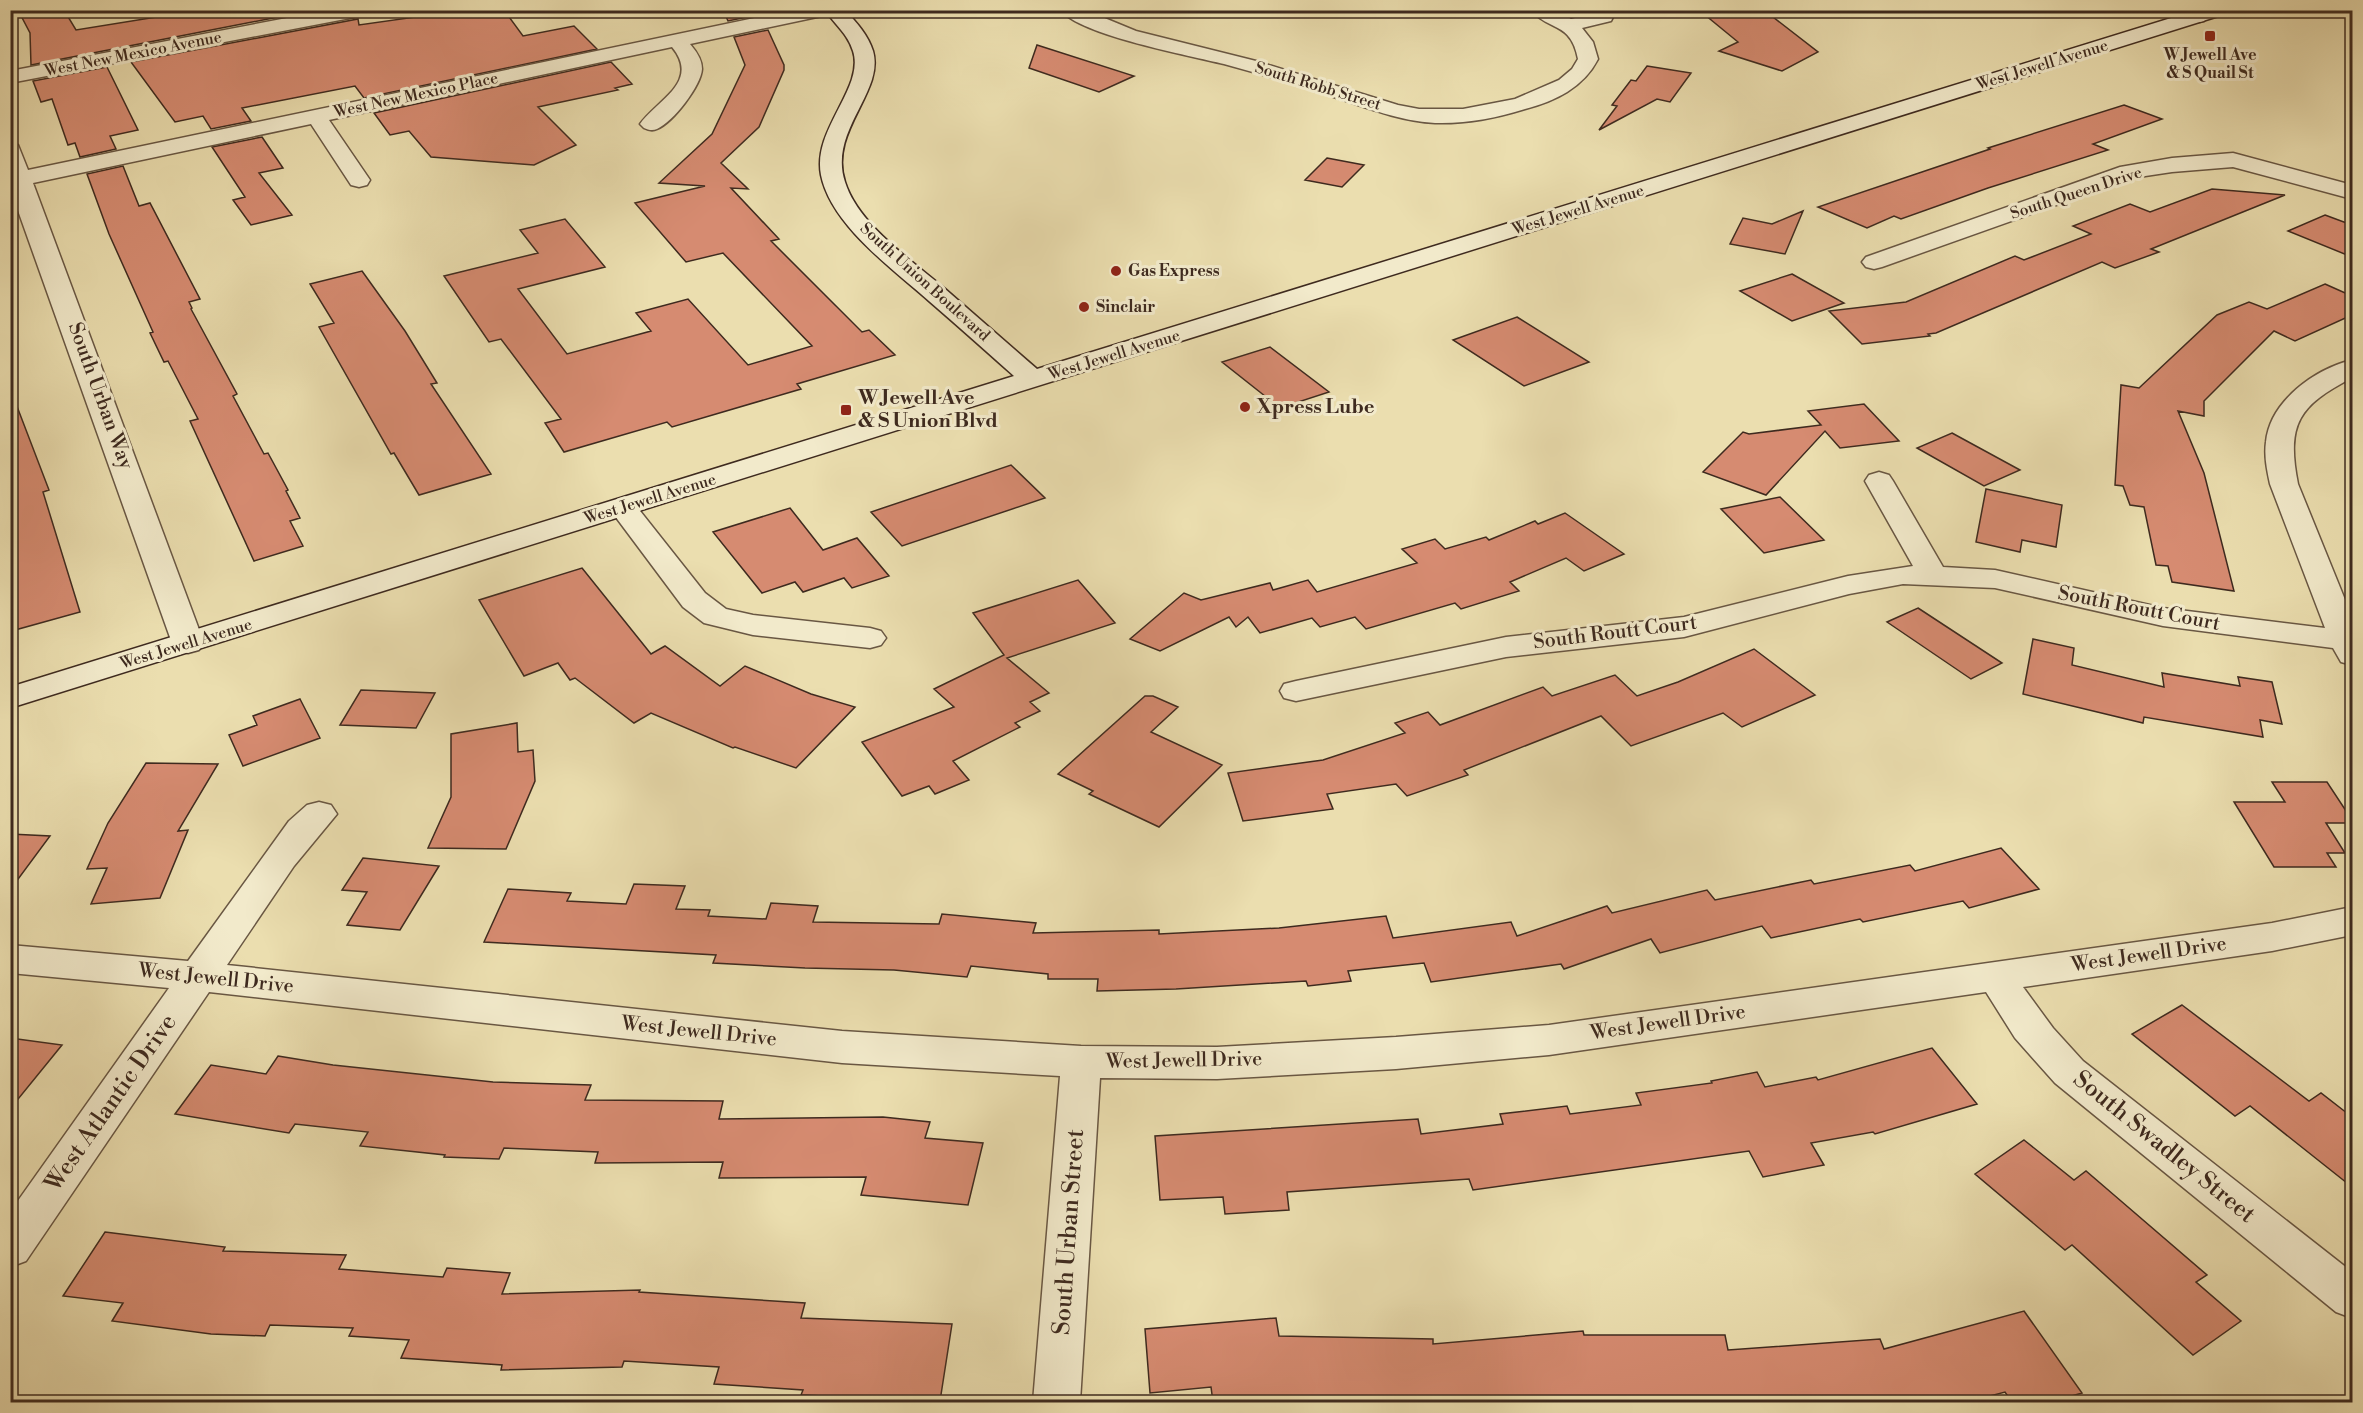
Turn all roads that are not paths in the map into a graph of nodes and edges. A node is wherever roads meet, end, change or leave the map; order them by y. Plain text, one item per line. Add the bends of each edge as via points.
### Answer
1 (361, 10) edge
2 (822, 10) edge
3 (834, 10) edge
4 (1070, 10) edge
5 (1540, 10) edge
6 (2198, 13) edge
7 (1604, 17) dead end
8 (1567, 25) junction
9 (677, 41) junction
10 (10, 77) edge
11 (1418, 115) junction
12 (316, 116) junction
13 (651, 124) dead end
14 (1402, 132) dead end
15 (14, 170) edge
16 (359, 180) dead end
17 (2352, 192) edge
18 (1874, 262) dead end
19 (2352, 368) edge
20 (1034, 381) junction
21 (1879, 481) dead end
22 (623, 508) junction
23 (1933, 575) junction
24 (870, 638) dead end
25 (188, 643) junction
26 (2349, 648) edge
27 (1296, 691) dead end
28 (10, 698) edge
29 (319, 814) dead end
30 (2352, 921) edge
31 (10, 959) edge
32 (199, 976) junction
33 (1997, 976) junction
34 (1081, 1062) junction
35 (10, 1248) edge
36 (2352, 1298) edge
37 (1057, 1402) edge

1 - 10 street, West New Mexico Avenue
2 - 9 street, West New Mexico Place
3 - 20 street, South Union Boulevard via 860,38 865,60 860,85 832,148 831,171 840,198 872,236
4 - 11 street, South Robb Street via 1102,26
5 - 8 street
6 - 20 street, West Jewell Avenue
7 - 8 street
8 - 11 street, South Robb Street via 1585,41 1588,58 1585,67 1568,83 1539,98 1497,110
9 - 12 street, West New Mexico Place
9 - 13 street via 690,58 690,76 669,108
11 - 14 street
12 - 15 street, West New Mexico Place
12 - 16 street
15 - 25 street, South Urban Way
17 - 18 street, South Queen Drive via 2234,160 2172,165 2128,172
19 - 26 street via 2301,399 2278,440 2284,484
20 - 22 street, West Jewell Avenue
21 - 23 street
22 - 24 street via 694,600 715,616 753,625
22 - 25 street, West Jewell Avenue
23 - 26 street, South Routt Court via 2015,583 2163,617
23 - 27 street, South Routt Court via 1877,579 1684,627 1506,647
25 - 28 street, West Jewell Avenue
29 - 32 street, West Atlantic Drive via 281,857
30 - 33 street, West Jewell Drive via 2272,937
31 - 32 street, West Jewell Drive
32 - 34 street, West Jewell Drive via 842,1047
32 - 35 street, West Atlantic Drive
33 - 34 street, West Jewell Drive via 1549,1040 1465,1048 1216,1063
33 - 36 street, South Swadley Street via 2014,1008 2069,1072
34 - 37 street, South Urban Street

